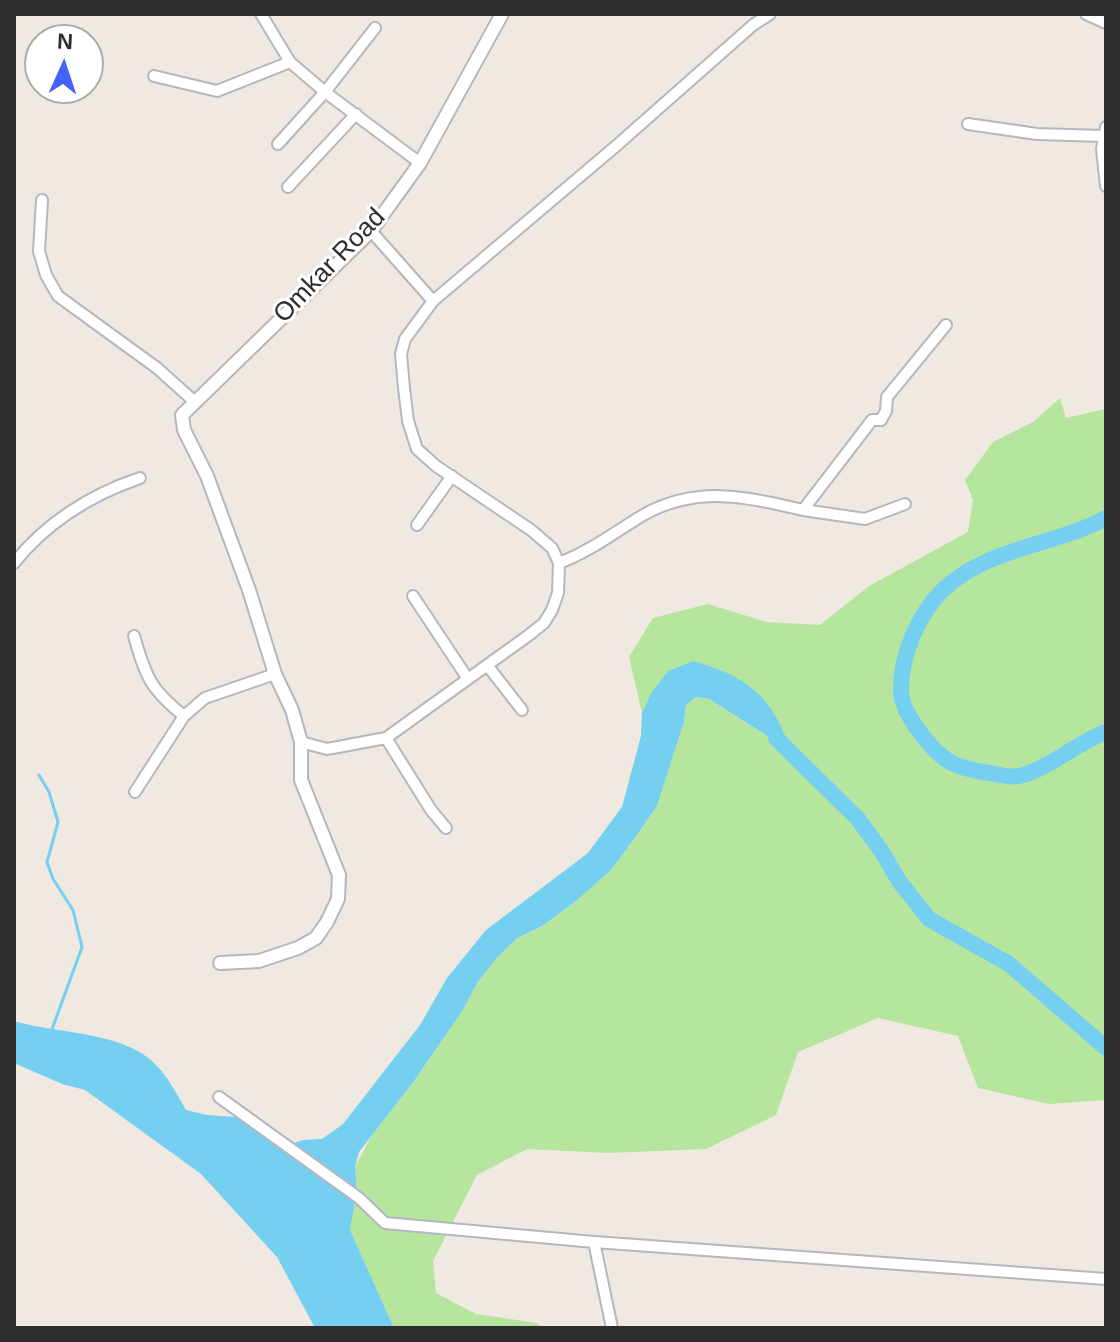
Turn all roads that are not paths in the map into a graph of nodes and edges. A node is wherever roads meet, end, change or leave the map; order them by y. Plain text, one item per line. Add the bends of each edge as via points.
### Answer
1 (261, 14) edge
2 (502, 14) edge
3 (770, 14) edge
4 (1086, 14) edge
5 (1106, 23) edge
6 (375, 28) dead end
7 (290, 62) junction
8 (154, 76) dead end
9 (325, 92) junction
10 (356, 114) junction
11 (968, 124) dead end
12 (1105, 132) edge
13 (278, 144) dead end
14 (420, 163) junction
15 (1106, 186) edge
16 (288, 187) dead end
17 (42, 200) dead end
18 (371, 231) junction
19 (433, 301) junction
20 (946, 325) dead end
21 (195, 402) junction
22 (452, 476) junction
23 (140, 478) dead end
24 (905, 504) dead end
25 (803, 510) junction
26 (417, 525) dead end
27 (14, 563) edge
28 (559, 563) junction
29 (413, 596) dead end
30 (134, 636) dead end
31 (487, 665) junction
32 (275, 674) junction
33 (468, 679) junction
34 (522, 710) dead end
35 (184, 716) junction
36 (386, 738) junction
37 (301, 742) junction
38 (135, 792) dead end
39 (446, 828) dead end
40 (220, 963) dead end
41 (219, 1097) dead end
42 (594, 1242) junction
43 (1106, 1279) edge
44 (612, 1328) edge

1 - 7 street
2 - 14 street, Omkar Road
3 - 19 street
4 - 5 street
6 - 9 street
7 - 8 street via 217,91
7 - 9 street
9 - 10 street
9 - 13 street
10 - 14 street
10 - 16 street
11 - 12 street via 1037,134
12 - 15 street
14 - 18 street, Omkar Road
17 - 21 street via 39,251 58,296
18 - 19 street
18 - 21 street, Omkar Road
19 - 22 street via 405,339 404,388 417,449
20 - 25 street via 887,397 881,420 872,420
21 - 32 street, Omkar Road via 182,415 184,430 207,476
22 - 26 street
22 - 28 street via 531,530 552,548
23 - 27 street via 113,487 56,520
24 - 25 street via 865,519
25 - 28 street via 728,495 699,495 647,513
28 - 31 street via 558,593 544,623
29 - 33 street
30 - 35 street via 146,675
31 - 33 street
31 - 34 street
32 - 35 street via 205,698
32 - 37 street
33 - 36 street
35 - 38 street
36 - 37 street via 327,749
36 - 39 street
37 - 40 street via 301,780 339,875 338,899 316,938 307,943 259,961
41 - 42 street via 359,1198 385,1223
42 - 43 street
42 - 44 street

